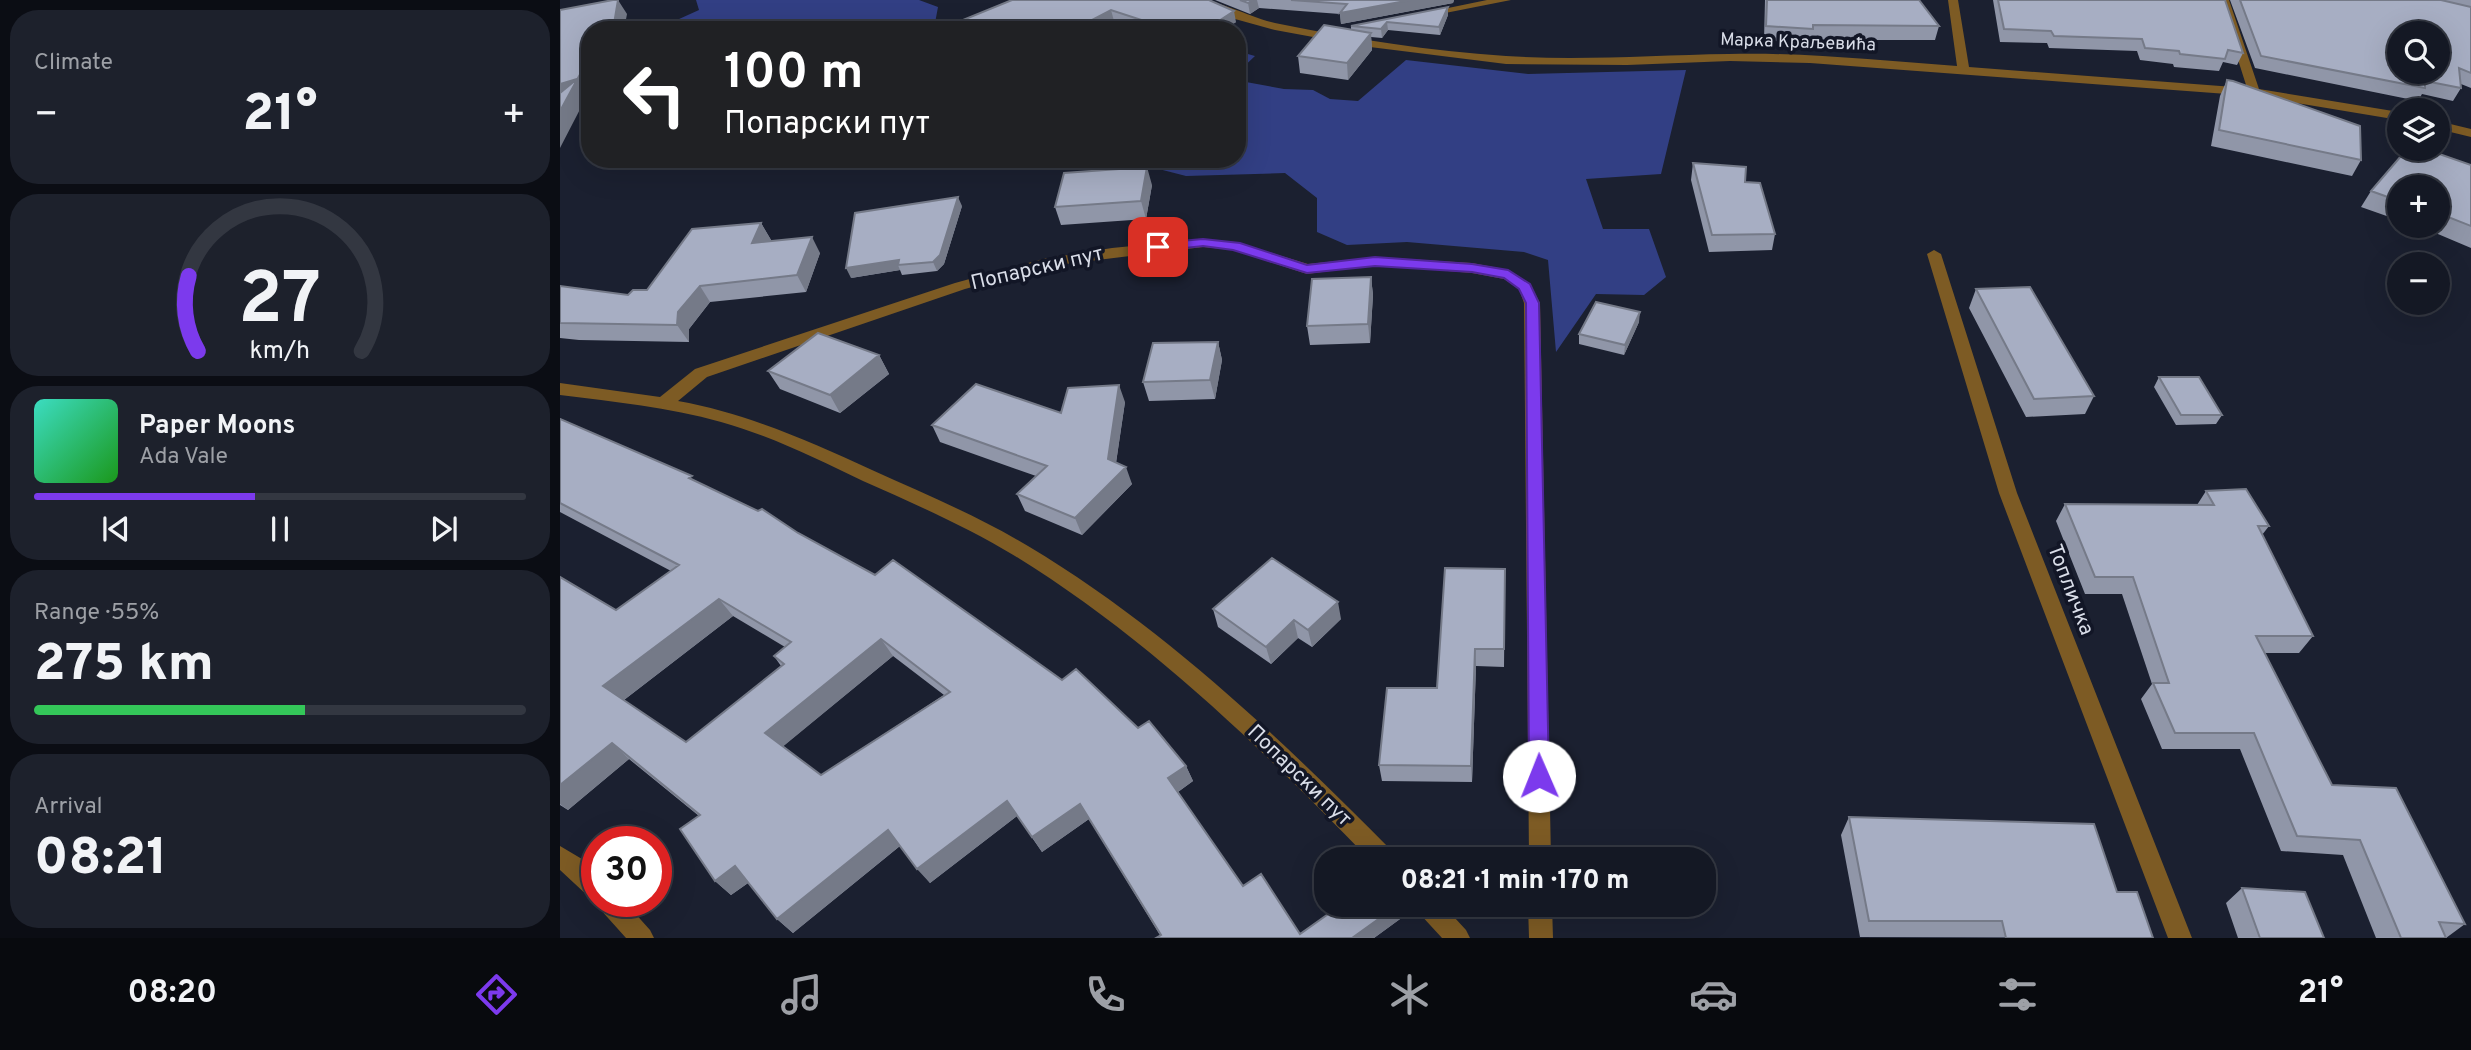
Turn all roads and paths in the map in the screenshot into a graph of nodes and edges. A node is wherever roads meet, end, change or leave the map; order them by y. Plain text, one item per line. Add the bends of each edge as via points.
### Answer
1 (1199, 0) edge
2 (1506, 0) edge
3 (1953, 0) edge
4 (2224, 0) edge
5 (1407, 17) edge
6 (1344, 29) edge
7 (1319, 36) junction
8 (1963, 69) junction
9 (2255, 92) junction
10 (2387, 114) edge
11 (2450, 128) edge
12 (2471, 133) edge
13 (1934, 254) dead end
14 (560, 389) edge
15 (662, 405) junction
16 (1372, 847) edge
17 (1540, 847) edge
18 (560, 857) edge
19 (581, 872) edge
20 (623, 917) edge
21 (1438, 917) edge
22 (1540, 917) edge
23 (642, 938) edge
24 (1458, 938) edge
25 (1541, 938) edge
26 (2180, 938) edge

1 - 7 street, Марка Краљевића via 1256,22
2 - 5 street
3 - 8 street
4 - 9 street
6 - 7 street
7 - 8 street, Марка Краљевића via 1506,60 1730,57
8 - 9 street, Марка Краљевића
9 - 10 street, Марка Краљевића
11 - 12 street
13 - 26 street, Топличка via 2008,493
14 - 15 street, Попарски пут
15 - 16 street, Попарски пут via 726,417 808,448 941,509 1036,560 1083,590 1205,689
15 - 17 street, Попарски пут via 701,373 960,286 1048,262 1203,243 1235,246 1307,269 1375,261 1508,275 1525,287 1532,303
18 - 19 street
20 - 23 street
21 - 24 street
22 - 25 street

